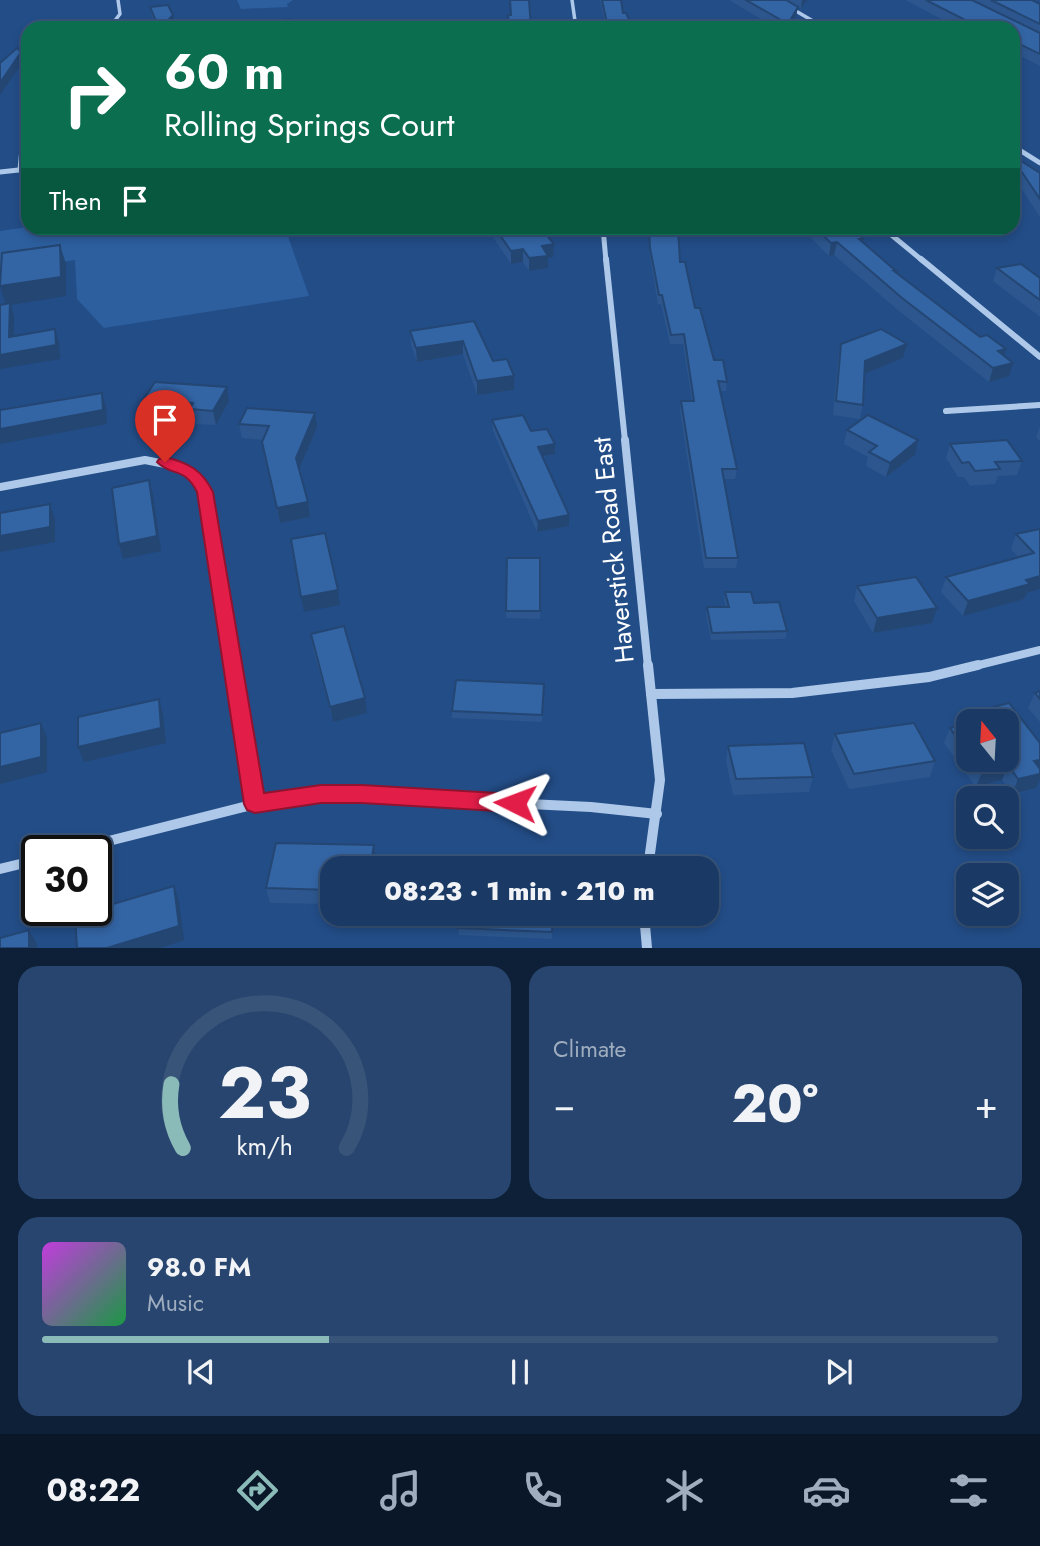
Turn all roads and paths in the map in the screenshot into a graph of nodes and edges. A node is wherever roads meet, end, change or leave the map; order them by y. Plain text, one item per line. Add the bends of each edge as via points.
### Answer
1 (118, 0) edge
2 (572, 0) edge
3 (776, 0) edge
4 (114, 21) edge
5 (575, 21) edge
6 (813, 21) edge
7 (1020, 150) edge
8 (21, 153) edge
9 (1040, 163) edge
10 (20, 170) joint
11 (0, 173) edge
12 (604, 235) edge
13 (892, 235) edge
14 (1040, 357) edge
15 (1040, 405) edge
16 (946, 411) dead end
17 (0, 487) edge
18 (1040, 650) edge
19 (651, 694) junction
20 (255, 804) junction
21 (657, 814) junction
22 (112, 840) edge
23 (650, 856) edge
24 (21, 864) edge
25 (0, 869) edge
26 (644, 926) edge
27 (647, 947) edge

1 - 4 street via 120,14
2 - 5 street
3 - 6 street
7 - 9 street
8 - 10 street
10 - 11 street
12 - 19 street, Haverstick Road East
13 - 14 street
15 - 16 street
17 - 20 street via 145,460 188,469 198,479 205,492
18 - 19 street via 929,677 792,693
19 - 21 street, Haverstick Road East via 660,780
20 - 21 street via 321,794 362,794
20 - 22 street
21 - 23 street, Haverstick Road East
24 - 25 street
26 - 27 street

